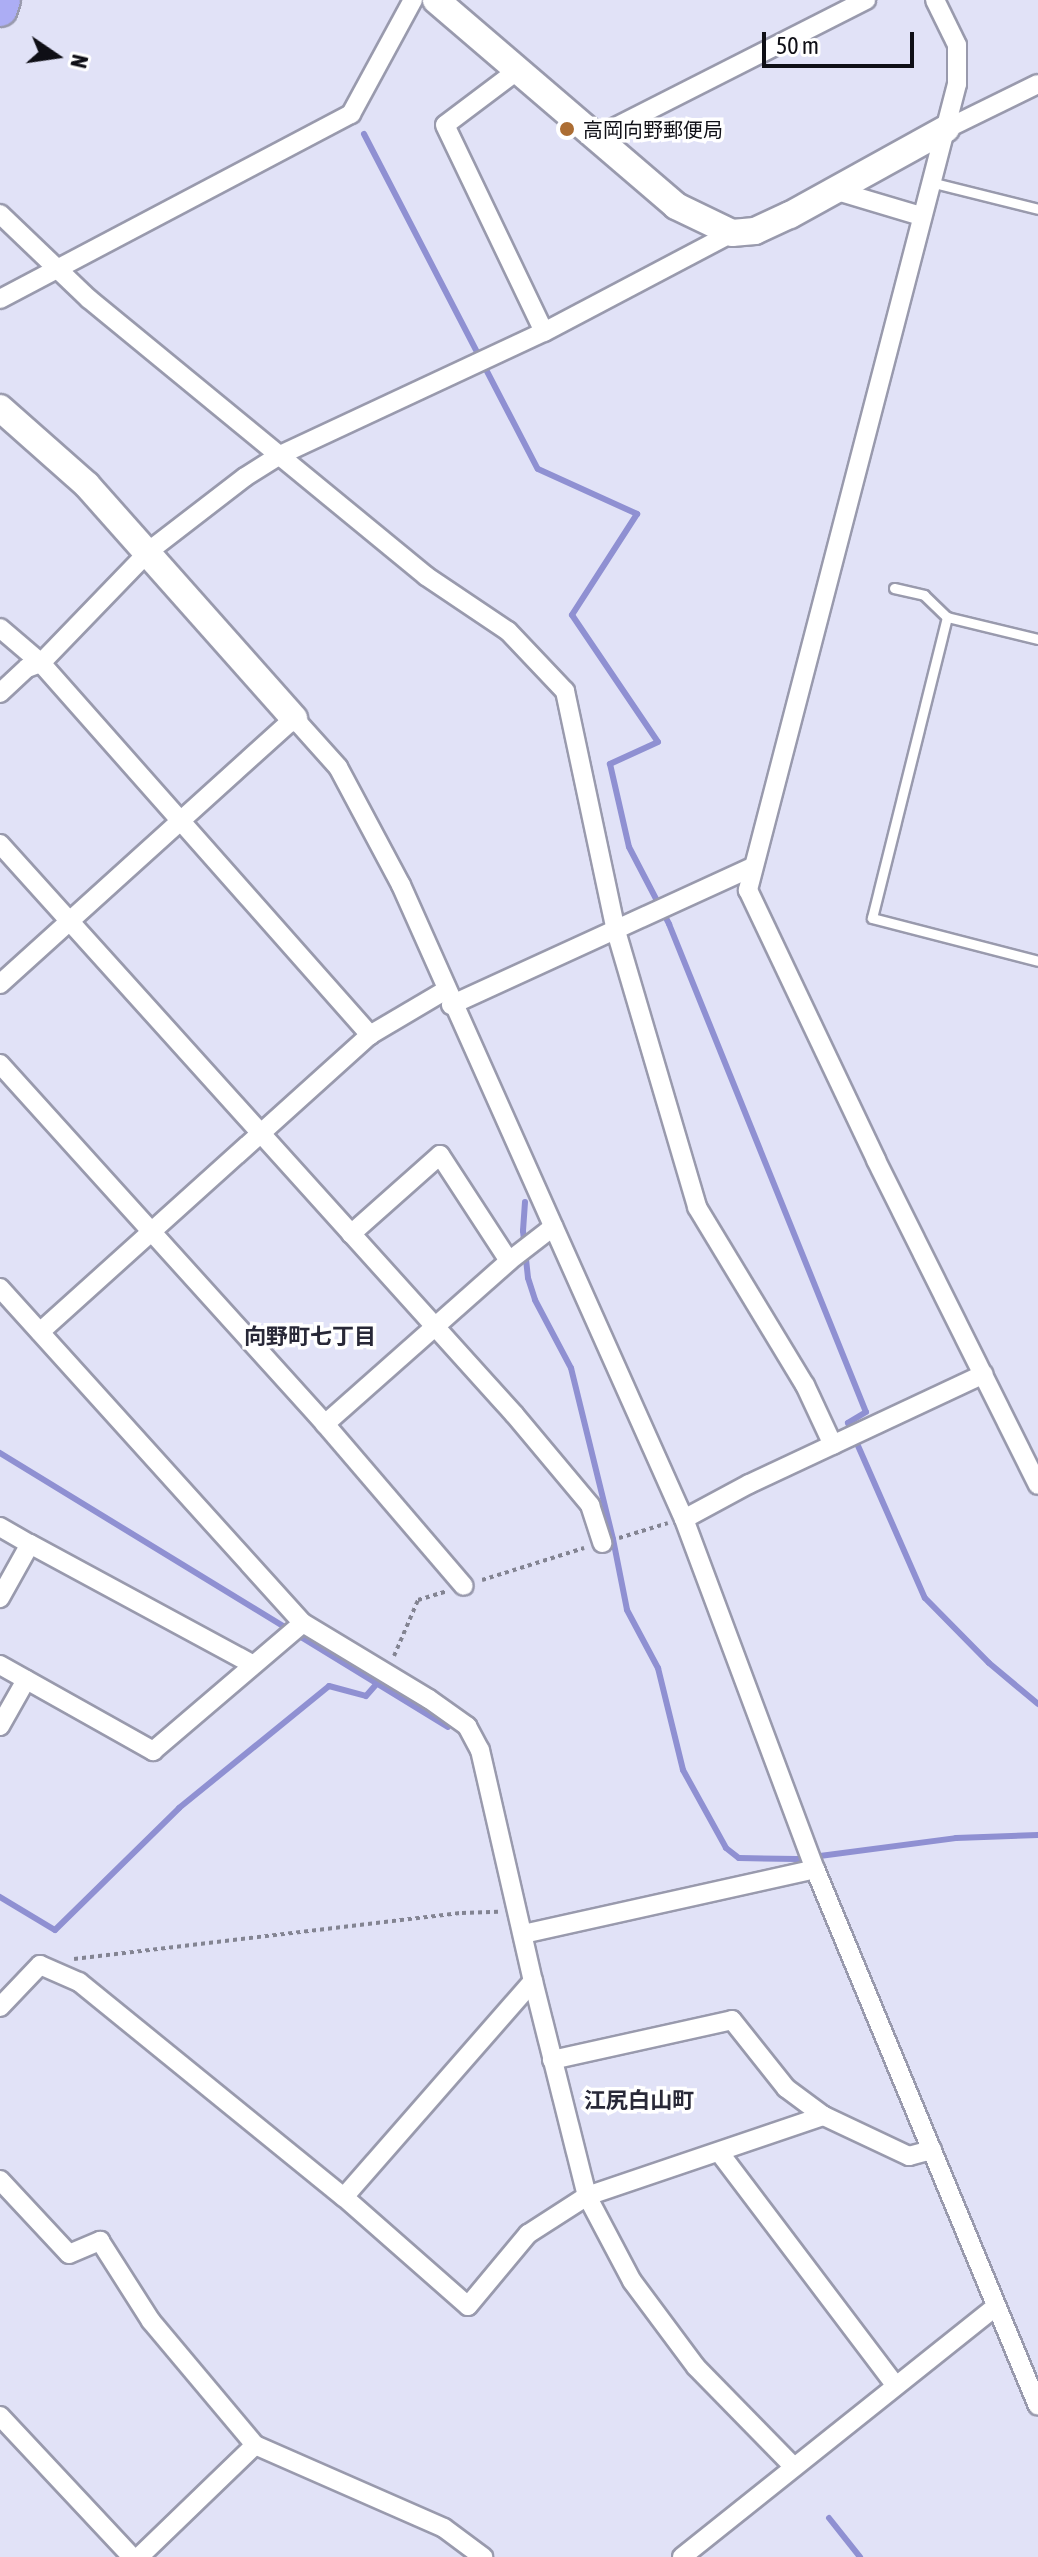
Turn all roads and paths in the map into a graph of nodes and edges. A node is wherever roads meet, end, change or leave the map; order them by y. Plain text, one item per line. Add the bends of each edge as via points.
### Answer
1 (3, 0) edge
2 (413, 0) edge
3 (436, 0) edge
4 (866, 0) edge
5 (935, 0) edge
6 (0, 9) edge
7 (518, 70) junction
8 (1038, 84) edge
9 (946, 129) junction
10 (596, 137) junction
11 (930, 182) junction
12 (837, 191) junction
13 (1038, 209) edge
14 (0, 214) edge
15 (921, 216) junction
16 (732, 233) junction
17 (55, 268) junction
18 (0, 299) edge
19 (544, 332) junction
20 (0, 408) edge
21 (280, 455) junction
22 (149, 551) junction
23 (894, 588) dead end
24 (947, 617) junction
25 (0, 628) edge
26 (1038, 639) edge
27 (41, 663) junction
28 (0, 693) edge
29 (294, 718) junction
30 (181, 823) junction
31 (0, 844) edge
32 (752, 867) junction
33 (70, 922) junction
34 (616, 931) junction
35 (1038, 961) edge
36 (0, 984) edge
37 (449, 997) junction
38 (370, 1035) junction
39 (0, 1064) edge
40 (259, 1135) junction
41 (553, 1227) junction
42 (151, 1231) junction
43 (351, 1234) junction
44 (509, 1261) junction
45 (0, 1288) edge
46 (433, 1327) junction
47 (40, 1332) junction
48 (984, 1374) junction
49 (325, 1424) junction
50 (833, 1445) junction
51 (1038, 1485) edge
52 (684, 1519) junction
53 (0, 1527) edge
54 (602, 1543) junction
55 (30, 1544) junction
56 (464, 1586) junction
57 (0, 1598) edge
58 (303, 1623) junction
59 (252, 1664) junction
60 (0, 1665) edge
61 (388, 1673) junction
62 (26, 1680) junction
63 (0, 1726) edge
64 (815, 1869) junction
65 (517, 1912) junction
66 (523, 1934) junction
67 (40, 1965) junction
68 (533, 1981) junction
69 (0, 2007) edge
70 (552, 2060) junction
71 (824, 2116) junction
72 (932, 2150) junction
73 (719, 2152) junction
74 (0, 2180) edge
75 (587, 2196) junction
76 (344, 2197) junction
77 (996, 2306) junction
78 (895, 2385) junction
79 (1038, 2406) edge
80 (0, 2416) edge
81 (255, 2445) junction
82 (793, 2466) junction
83 (132, 2557) edge
84 (139, 2557) edge
85 (483, 2557) edge
86 (682, 2557) edge

1 - 6 highway
2 - 17 street via 351,114
3 - 7 street
4 - 10 street
5 - 9 street via 957,45 957,84
7 - 10 street
7 - 19 street via 445,125
8 - 9 street
9 - 11 street
9 - 12 street
10 - 16 street via 676,206
11 - 13 lane
11 - 15 street
12 - 15 street
12 - 16 street via 755,231
14 - 17 street
15 - 32 street
16 - 19 street
17 - 18 street
17 - 21 street
19 - 21 street
20 - 22 street via 87,485
21 - 22 street
21 - 34 street via 426,576 508,631 565,691
22 - 27 street
22 - 29 street
23 - 24 lane via 924,595
24 - 26 lane
24 - 35 lane via 872,918
25 - 27 street
27 - 28 street via 27,668
27 - 30 street
29 - 30 street
29 - 37 street via 338,767 401,885
30 - 33 street
30 - 38 street
31 - 33 street
32 - 34 street
32 - 48 street via 748,890
33 - 36 street
33 - 40 street
34 - 37 street
34 - 50 street via 697,1207 805,1385
37 - 38 street
37 - 41 street
38 - 40 street
39 - 42 street
40 - 42 street
40 - 43 street
41 - 44 street
41 - 52 street
42 - 47 street
42 - 49 street
43 - 44 street via 440,1155
43 - 46 street
44 - 46 street
45 - 47 street
46 - 49 street
46 - 54 street via 590,1505
47 - 58 street
48 - 50 street
48 - 51 street
49 - 56 street
50 - 52 street
52 - 54 path
52 - 64 street
53 - 55 street
54 - 56 path
55 - 57 street
55 - 59 street
56 - 61 path via 418,1600
58 - 59 street
58 - 61 street
59 - 62 street via 153,1751
60 - 62 street
61 - 65 street via 467,1726 480,1750
62 - 63 street
64 - 66 street
64 - 72 street
65 - 66 street
65 - 67 path via 462,1913
66 - 68 street
67 - 69 street
67 - 76 street via 79,1982
68 - 70 street
68 - 76 street
70 - 71 street via 732,2020 786,2088
70 - 75 street
71 - 72 street via 909,2156
71 - 73 street
72 - 77 street
73 - 75 street
73 - 78 street
74 - 81 street via 69,2254 100,2241 151,2321
75 - 76 street via 528,2234 468,2306
75 - 82 street via 632,2281 696,2367
77 - 78 street
77 - 79 street
78 - 82 street
80 - 83 street
81 - 84 street
81 - 85 street via 444,2528
82 - 86 street

